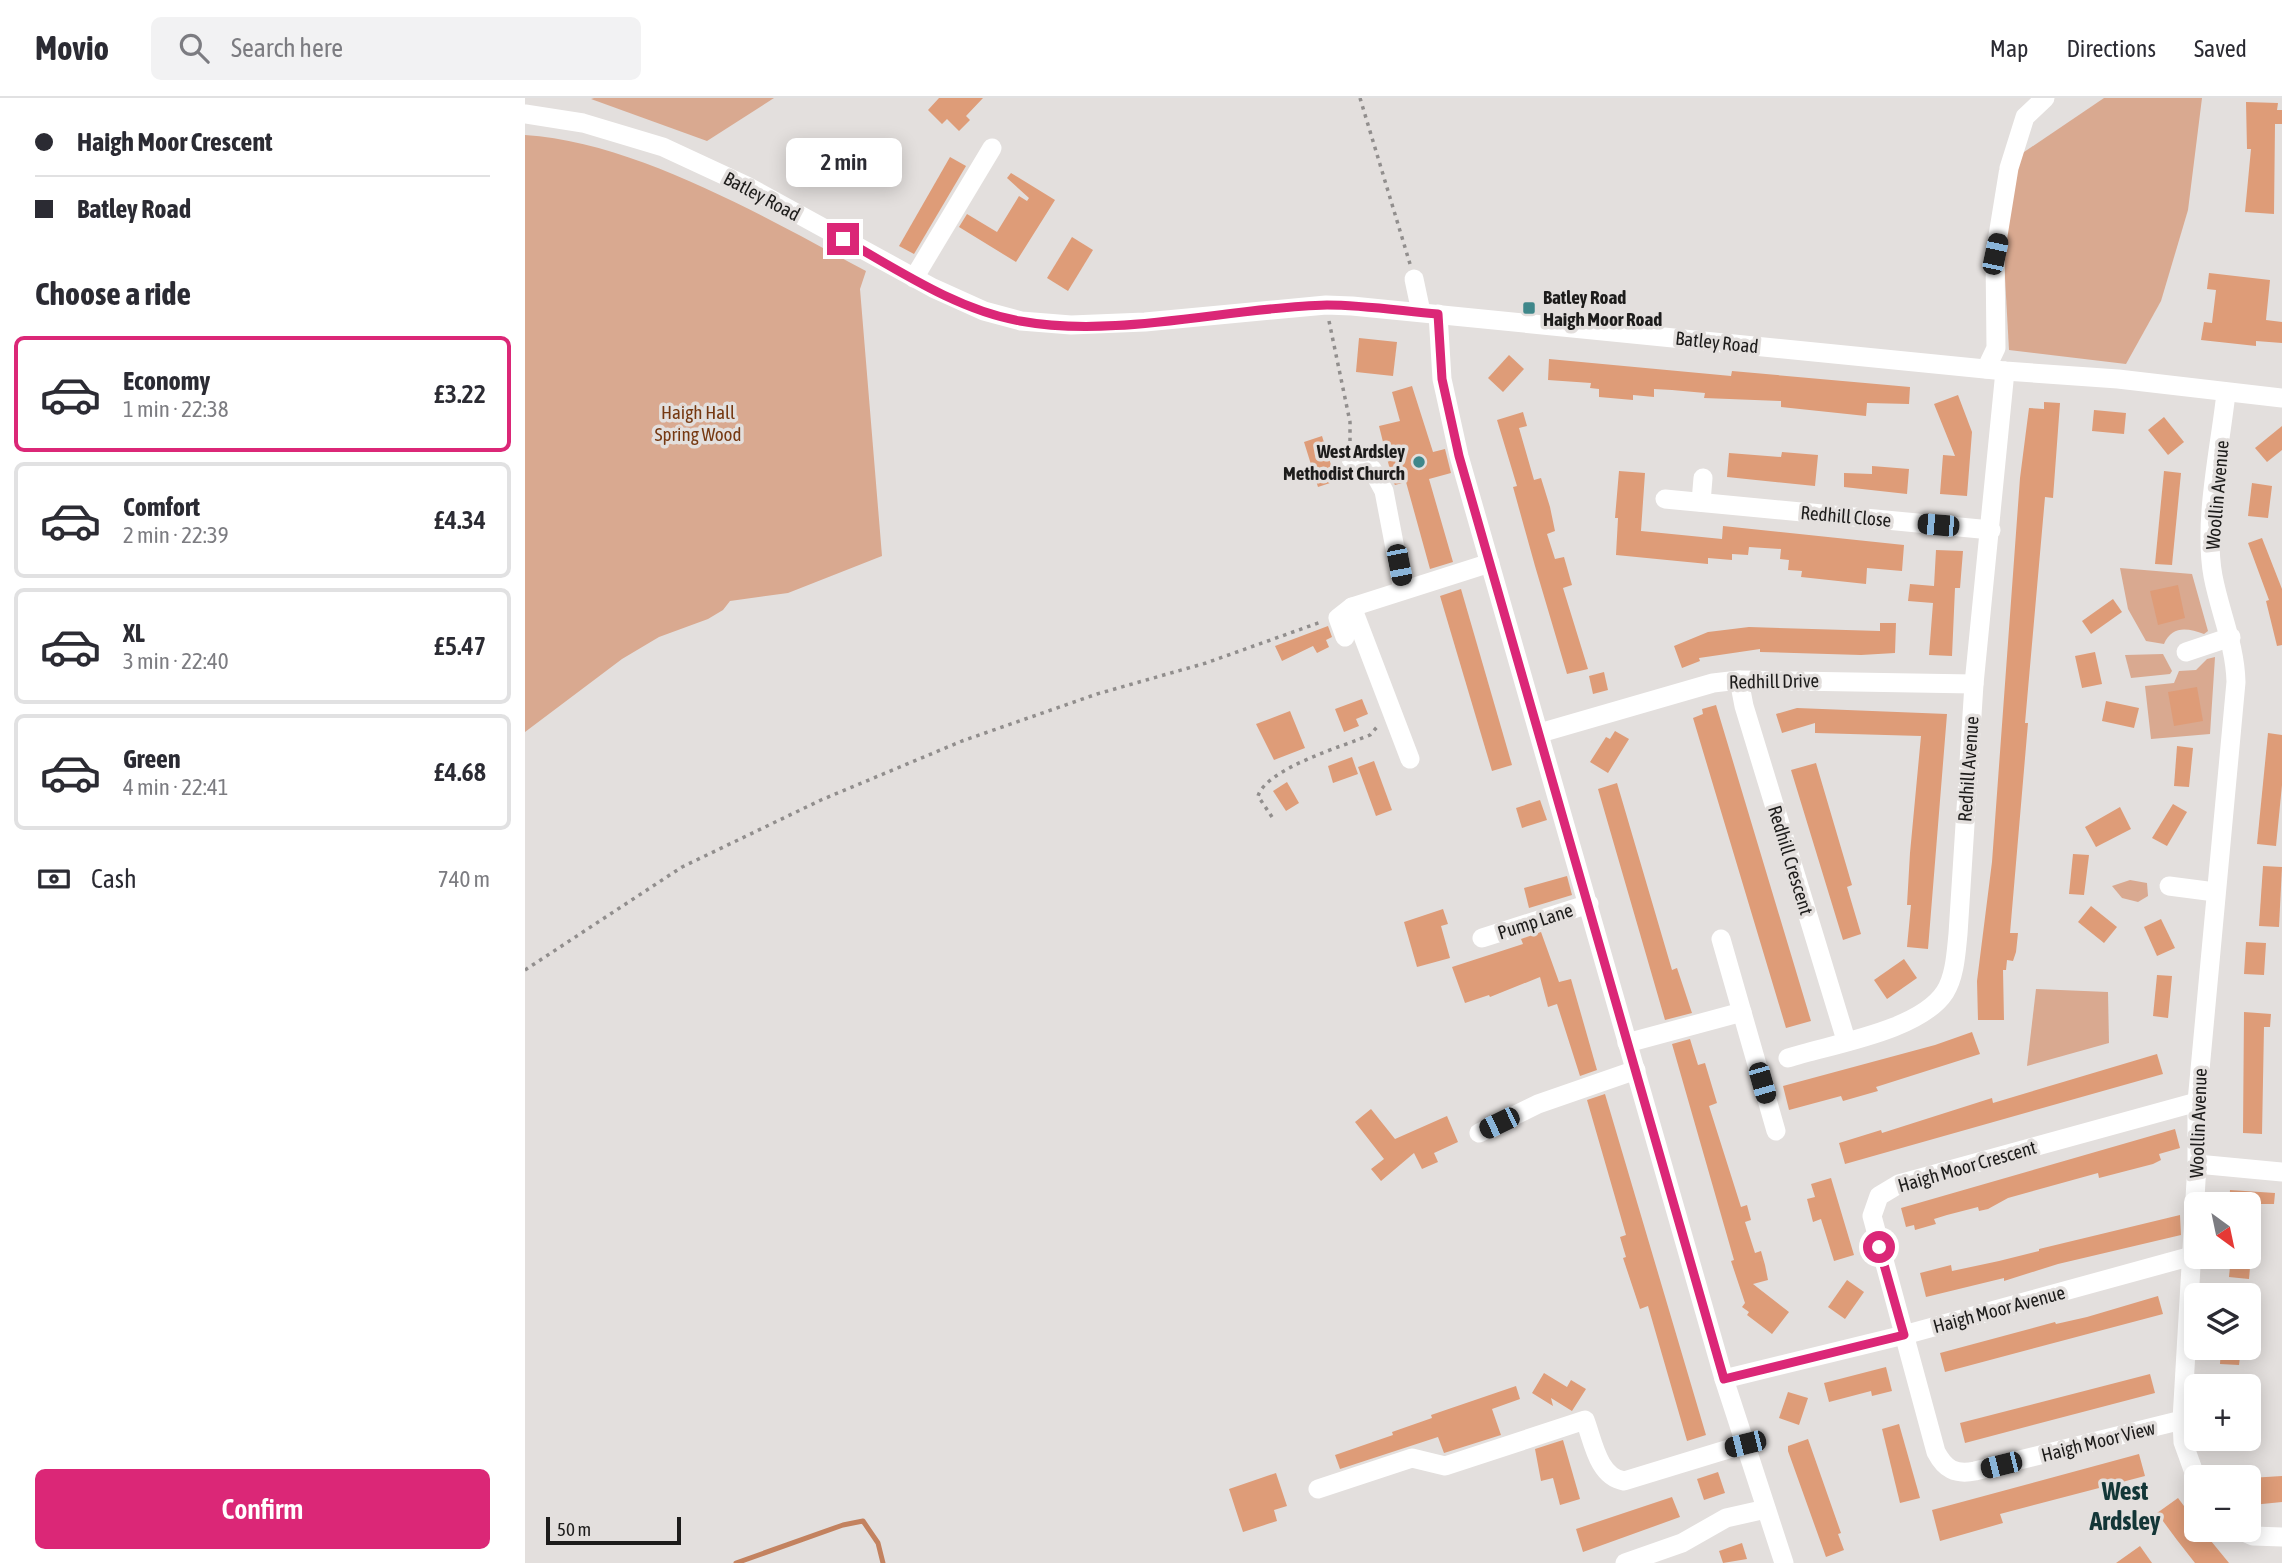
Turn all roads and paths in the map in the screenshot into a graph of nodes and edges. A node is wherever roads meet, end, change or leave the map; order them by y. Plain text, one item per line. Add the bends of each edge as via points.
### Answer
1 (1360, 98) edge
2 (2045, 98) edge
3 (525, 114) edge
4 (992, 148) dead end
5 (914, 278) junction
6 (1414, 279) joint
7 (1326, 305) junction
8 (1430, 313) junction
9 (1995, 370) junction
10 (2226, 393) junction
11 (2282, 398) edge
12 (1351, 459) joint
13 (1703, 478) dead end
14 (1665, 499) dead end
15 (1701, 502) junction
16 (1991, 530) junction
17 (1490, 563) junction
18 (1403, 590) junction
19 (1345, 613) junction
20 (1345, 637) dead end
21 (2231, 637) junction
22 (2186, 652) dead end
23 (1739, 680) junction
24 (1974, 684) junction
25 (1379, 724) dead end
26 (1540, 733) junction
27 (1410, 759) dead end
28 (1272, 817) dead end
29 (2169, 886) dead end
30 (2215, 892) junction
31 (1589, 904) junction
32 (1482, 938) dead end
33 (1721, 939) dead end
34 (525, 970) edge
35 (1742, 1012) junction
36 (1846, 1040) junction
37 (1627, 1043) junction
38 (1788, 1058) dead end
39 (1636, 1070) junction
40 (2197, 1102) junction
41 (1776, 1131) dead end
42 (1479, 1133) dead end
43 (2197, 1164) junction
44 (2282, 1172) edge
45 (2195, 1192) edge
46 (2184, 1258) edge
47 (2191, 1269) edge
48 (1904, 1335) junction
49 (1724, 1379) junction
50 (2182, 1420) junction
51 (1745, 1444) junction
52 (2191, 1465) edge
53 (1318, 1489) dead end
54 (1766, 1509) junction
55 (2261, 1536) edge
56 (2282, 1537) edge
57 (1625, 1563) edge
58 (1784, 1563) edge

1 - 6 path
2 - 9 street, Redhill Avenue via 2025,117 2009,168 1995,254
3 - 5 street, Batley Road via 583,123 663,147 747,186
4 - 5 street
5 - 7 street, Batley Road via 983,311 1021,321 1071,325
6 - 8 street
7 - 8 street, Batley Road
7 - 12 path via 1350,422
8 - 9 street, Batley Road
8 - 17 street via 1459,456
9 - 10 street, Batley Road
9 - 16 street, Redhill Avenue
10 - 11 street, Batley Road
10 - 21 street, Woollin Avenue via 2210,530 2213,575
12 - 18 street via 1373,469 1384,491
13 - 15 street
14 - 15 street, Redhill Close
15 - 16 street, Redhill Close
16 - 24 street, Redhill Avenue
17 - 18 street
17 - 26 street
18 - 19 street
19 - 20 street
19 - 27 street
19 - 34 path via 1206,663 962,740 821,800 682,867
21 - 22 street
21 - 30 street, Woollin Avenue via 2236,682
23 - 24 street, Redhill Drive
23 - 26 street, Redhill Drive via 1713,683
23 - 36 street, Redhill Crescent
24 - 36 street, Redhill Avenue via 1958,934 1946,991 1905,1025
25 - 28 path via 1370,736 1283,771 1261,788 1258,796
26 - 31 street
29 - 30 street
30 - 40 street, Woollin Avenue
31 - 32 street, Pump Lane
31 - 37 street
33 - 35 street
35 - 37 street
35 - 41 street
36 - 38 street, Redhill Avenue
37 - 39 street
39 - 42 street via 1538,1104
39 - 49 street
40 - 43 street, Woollin Avenue
40 - 48 street, Haigh Moor Crescent via 1887,1189 1874,1206 1873,1226
43 - 44 street
43 - 45 street, Woollin Avenue
46 - 48 street, Haigh Moor Avenue
47 - 50 street, Woollin Avenue
48 - 49 street, Haigh Moor Avenue
48 - 50 street, Haigh Moor View via 1936,1452 1942,1463 1961,1474
49 - 51 street
50 - 52 street, Woollin Avenue
51 - 53 street via 1624,1481 1604,1469 1585,1420 1445,1466 1412,1458
51 - 54 street
54 - 57 street via 1726,1518 1682,1543
54 - 58 street
55 - 56 street

